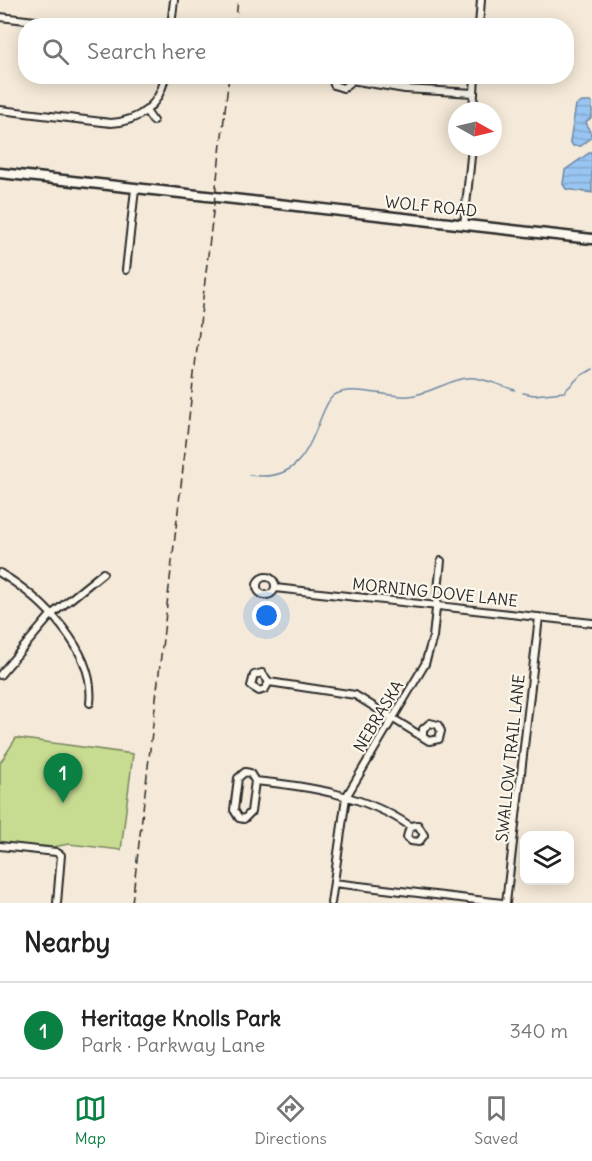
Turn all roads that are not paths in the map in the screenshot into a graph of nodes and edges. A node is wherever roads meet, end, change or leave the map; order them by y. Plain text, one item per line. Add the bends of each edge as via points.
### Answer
1 (174, 0) edge
2 (481, 0) edge
3 (0, 17) edge
4 (172, 18) edge
5 (479, 18) edge
6 (18, 19) edge
7 (163, 84) edge
8 (334, 84) edge
9 (349, 84) edge
10 (380, 84) edge
11 (475, 84) edge
12 (474, 93) junction
13 (474, 102) edge
14 (0, 110) edge
15 (147, 111) junction
16 (153, 121) dead end
17 (471, 156) edge
18 (0, 172) edge
19 (135, 189) junction
20 (464, 225) junction
21 (592, 239) edge
22 (126, 270) dead end
23 (441, 561) dead end
24 (0, 573) edge
25 (103, 573) dead end
26 (275, 588) dead end
27 (436, 605) junction
28 (51, 615) junction
29 (539, 617) junction
30 (592, 623) edge
31 (0, 675) edge
32 (269, 682) dead end
33 (90, 703) dead end
34 (392, 717) junction
35 (423, 735) dead end
36 (255, 781) junction
37 (346, 797) junction
38 (410, 826) dead end
39 (0, 846) edge
40 (333, 883) junction
41 (57, 903) edge
42 (331, 903) edge
43 (504, 903) edge

1 - 4 street
2 - 5 street
3 - 6 street
7 - 15 street
8 - 9 street via 339,88
10 - 12 street
11 - 12 street
12 - 13 street
14 - 15 street via 111,123 128,121
15 - 16 street
17 - 20 street
18 - 19 main road, WOLF ROAD
19 - 20 main road, WOLF ROAD
19 - 22 street
20 - 21 main road, WOLF ROAD
23 - 27 street, NEBRASKA
24 - 28 street
25 - 28 street
26 - 27 street, MORNING DOVE LANE
27 - 29 street, MORNING DOVE LANE
27 - 34 street, NEBRASKA via 431,648
28 - 31 street
28 - 33 street via 82,654 89,672
29 - 30 street, MORNING DOVE LANE
29 - 43 street, SWALLOW TRAIL LANE
32 - 34 street via 346,692
34 - 35 street
34 - 37 street, NEBRASKA
36 - 36 street via 245,772 238,778 234,810 239,818 244,819 251,812
36 - 37 street via 312,787
37 - 38 street
37 - 40 street, NEBRASKA
39 - 41 street via 61,855
40 - 42 street, NEBRASKA
40 - 43 street

